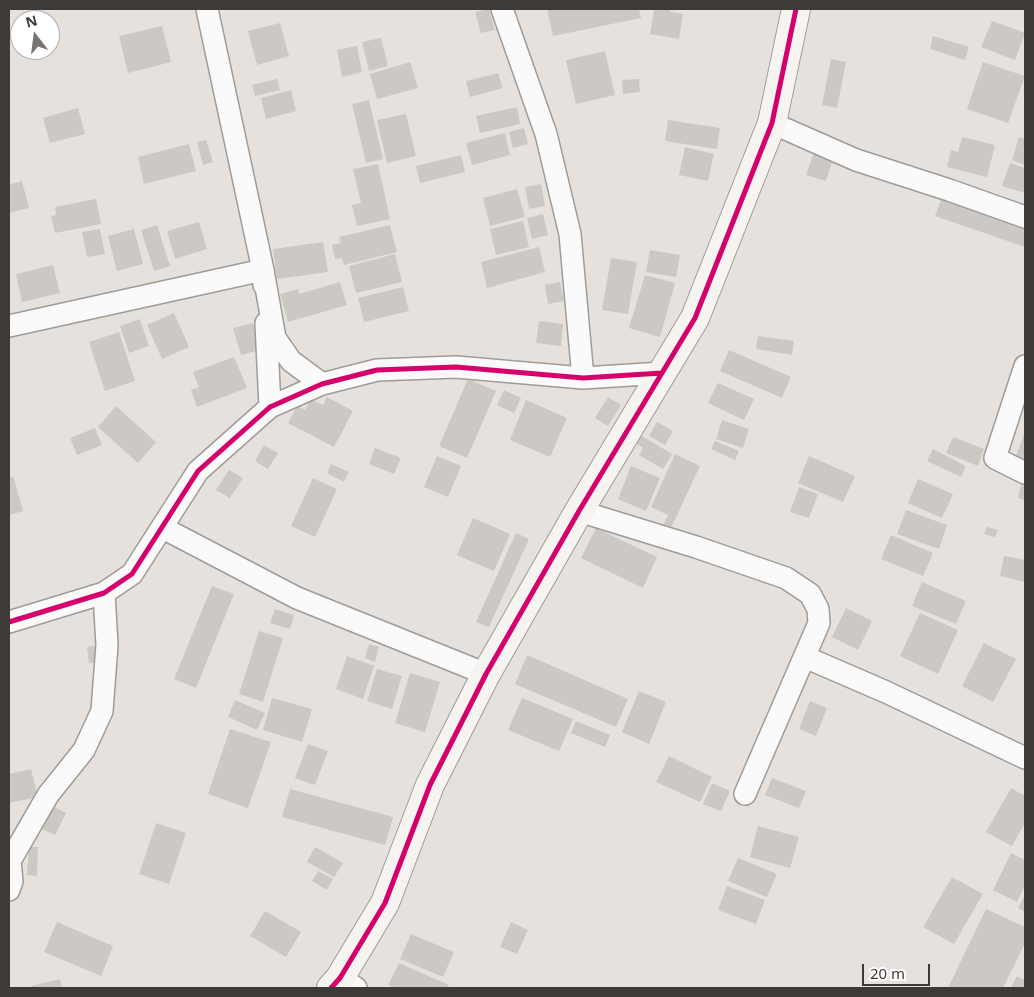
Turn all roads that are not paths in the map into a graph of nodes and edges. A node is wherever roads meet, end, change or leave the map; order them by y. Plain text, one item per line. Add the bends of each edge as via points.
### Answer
1 (207, 9) edge
2 (502, 9) edge
3 (796, 9) edge
4 (772, 123) junction
5 (1025, 217) edge
6 (263, 270) junction
7 (9, 326) edge
8 (1025, 366) edge
9 (662, 373) junction
10 (583, 378) junction
11 (322, 384) junction
12 (270, 406) junction
13 (1025, 473) edge
14 (578, 511) junction
15 (163, 528) junction
16 (104, 593) junction
17 (9, 622) edge
18 (805, 658) junction
19 (486, 674) junction
20 (1025, 758) edge
21 (745, 794) dead end
22 (9, 890) edge
23 (342, 985) edge

1 - 6 street
2 - 10 street via 546,134 570,234
3 - 4 street
4 - 5 street via 856,160
4 - 9 street via 695,318
6 - 7 street
6 - 11 street via 275,338 292,361
6 - 12 street
8 - 13 street via 995,458
9 - 10 street
9 - 14 street
10 - 11 street via 456,367 377,370
11 - 12 street
12 - 15 street via 198,471
14 - 18 street via 786,578 810,594 818,609 818,623
14 - 19 street
15 - 16 street via 132,574
15 - 19 street via 297,598
16 - 17 street
16 - 22 street via 107,645 102,711 84,750 48,795 10,861 12,881
18 - 20 street via 886,692
18 - 21 street
19 - 23 street via 430,785 385,903

